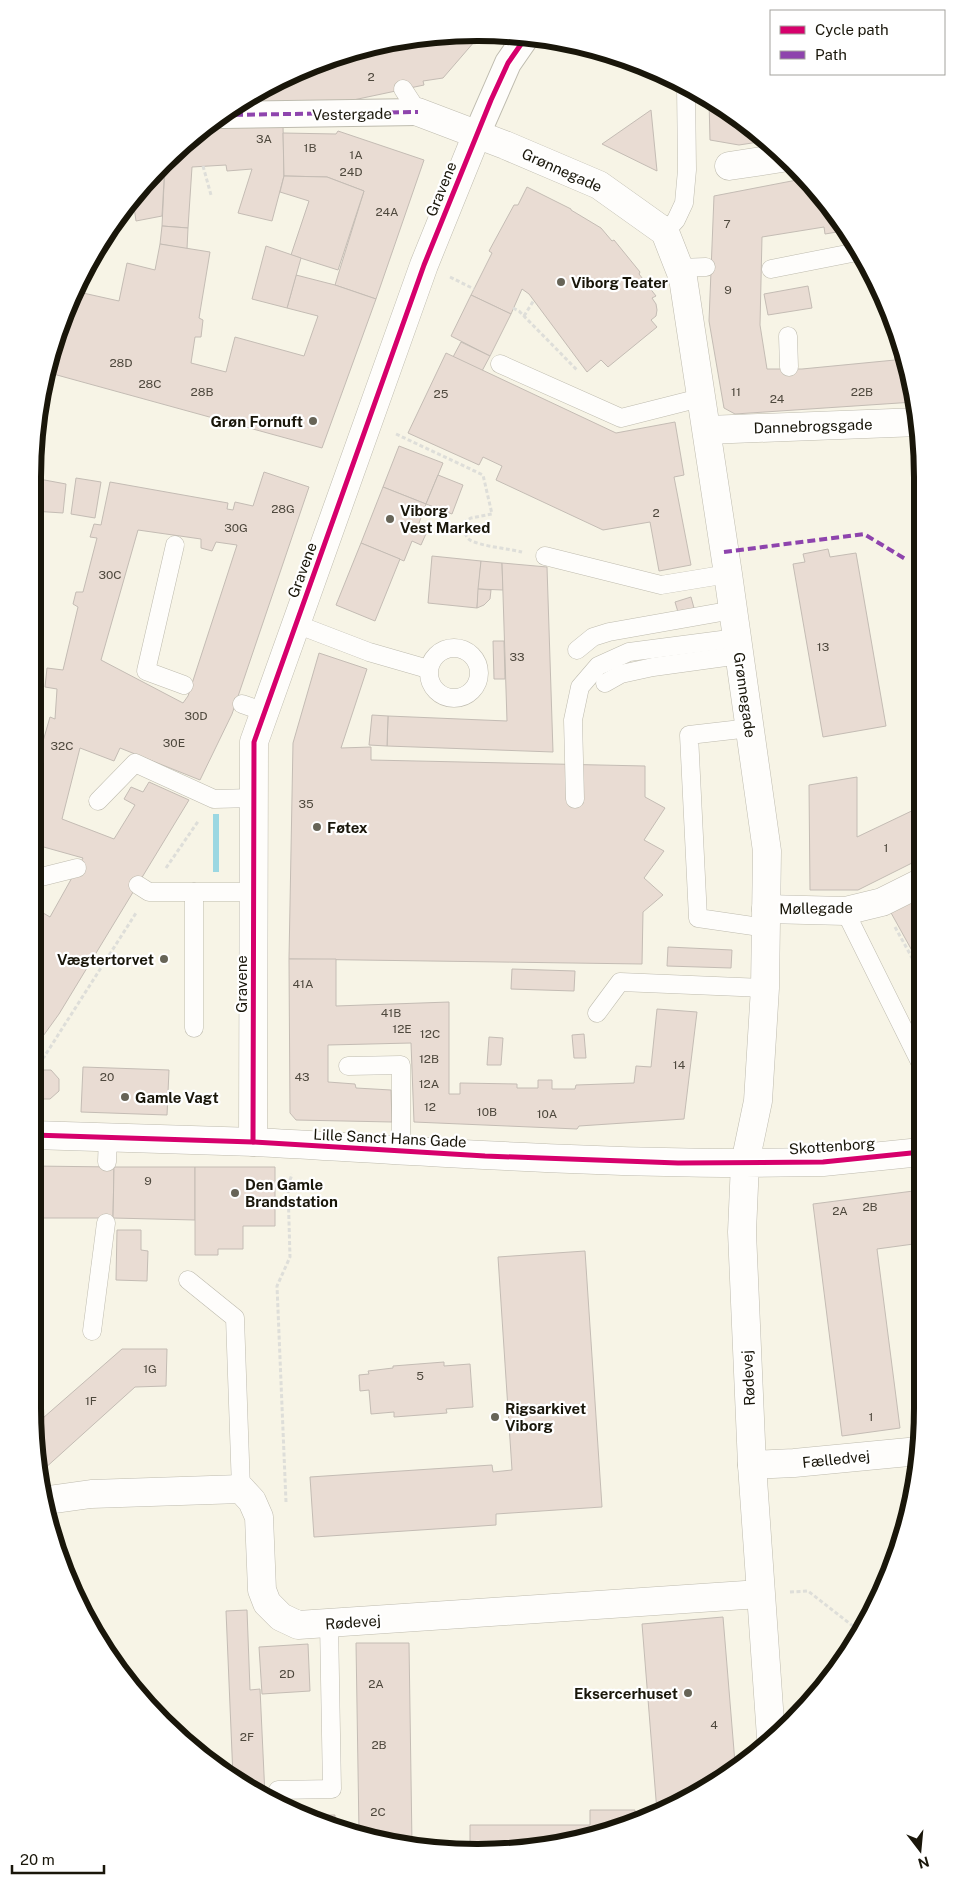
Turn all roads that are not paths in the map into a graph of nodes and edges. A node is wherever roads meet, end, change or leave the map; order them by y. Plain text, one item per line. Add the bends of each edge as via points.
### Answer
1 (521, 44) edge
2 (403, 89) dead end
3 (686, 95) edge
4 (418, 112) junction
5 (235, 115) edge
6 (477, 134) junction
7 (775, 159) edge
8 (729, 166) dead end
9 (666, 232) junction
10 (851, 253) edge
11 (706, 267) dead end
12 (679, 268) junction
13 (771, 269) dead end
14 (788, 336) dead end
15 (500, 364) dead end
16 (789, 367) dead end
17 (700, 398) junction
18 (910, 422) edge
19 (707, 430) junction
20 (174, 545) dead end
21 (545, 556) road end
22 (728, 574) junction
23 (733, 610) junction
24 (296, 624) junction
25 (738, 646) junction
26 (577, 650) dead end
27 (428, 669) dead end
28 (605, 683) dead end
29 (184, 685) dead end
30 (750, 728) junction
31 (254, 798) junction
32 (576, 799) dead end
33 (98, 801) dead end
34 (77, 868) dead end
35 (41, 877) edge
36 (138, 885) dead end
37 (914, 886) edge
38 (194, 892) junction
39 (254, 892) junction
40 (845, 911) junction
41 (766, 918) junction
42 (765, 988) junction
43 (597, 1012) dead end
44 (194, 1028) dead end
45 (914, 1050) edge
46 (348, 1066) dead end
47 (41, 1137) edge
48 (253, 1142) junction
49 (401, 1151) junction
50 (914, 1153) edge
51 (745, 1162) junction
52 (106, 1223) dead end
53 (188, 1280) dead end
54 (92, 1331) dead end
55 (911, 1452) edge
56 (752, 1465) junction
57 (241, 1489) junction
58 (51, 1500) edge
59 (760, 1594) junction
60 (329, 1623) junction
61 (770, 1730) edge
62 (278, 1790) dead end

1 - 6 street, Gravene via 508,62
2 - 4 lane
3 - 9 lane via 684,203
4 - 5 street, Vestergade
4 - 6 street, Vestergade
6 - 9 street, Grønnegade via 599,185
6 - 24 street, Gravene via 424,265
7 - 8 street
9 - 12 street, Grønnegade
10 - 13 lane
11 - 12 lane
12 - 17 street, Grønnegade
14 - 16 lane
15 - 17 lane via 620,418
17 - 19 street, Grønnegade
18 - 19 street, Dannebrogsgade via 790,419
19 - 22 street, Grønnegade
20 - 29 lane via 146,671
21 - 22 lane via 661,585
22 - 23 street, Grønnegade
23 - 25 street, Grønnegade
23 - 26 lane via 609,632 593,638
24 - 27 lane via 370,652
24 - 31 street, Gravene via 253,708
25 - 28 lane via 620,674
25 - 30 street, Grønnegade
25 - 32 lane via 629,652 598,666 580,688 573,720
30 - 41 street, Grønnegade via 767,851
30 - 41 lane via 690,734 698,918
31 - 33 lane via 214,799 135,763
31 - 39 street, Gravene
34 - 35 lane
36 - 38 lane via 149,892
37 - 40 street, Møllegade via 882,902
38 - 39 lane
38 - 44 lane
39 - 48 street, Gravene
40 - 41 street, Møllegade
40 - 45 lane
41 - 42 street, Grønnegade
42 - 43 lane via 620,982
42 - 51 street, Grønnegade via 758,1101
46 - 49 lane via 401,1065
47 - 48 street, Lille Sanct Hans Gade via 108,1150
48 - 49 street, Lille Sanct Hans Gade
49 - 51 street, Lille Sanct Hans Gade via 649,1162
50 - 51 street, Skottenborg via 823,1162
51 - 56 street, Rødevej via 742,1232
52 - 54 lane
53 - 57 lane via 235,1318
55 - 56 street, Fælledvej
56 - 59 street, Rødevej
57 - 58 street via 91,1494
57 - 60 street, Rødevej via 252,1501 259,1517 262,1590 267,1604 281,1617 298,1625
59 - 60 street, Rødevej
59 - 61 street, Rødevej
60 - 62 lane via 332,1789

